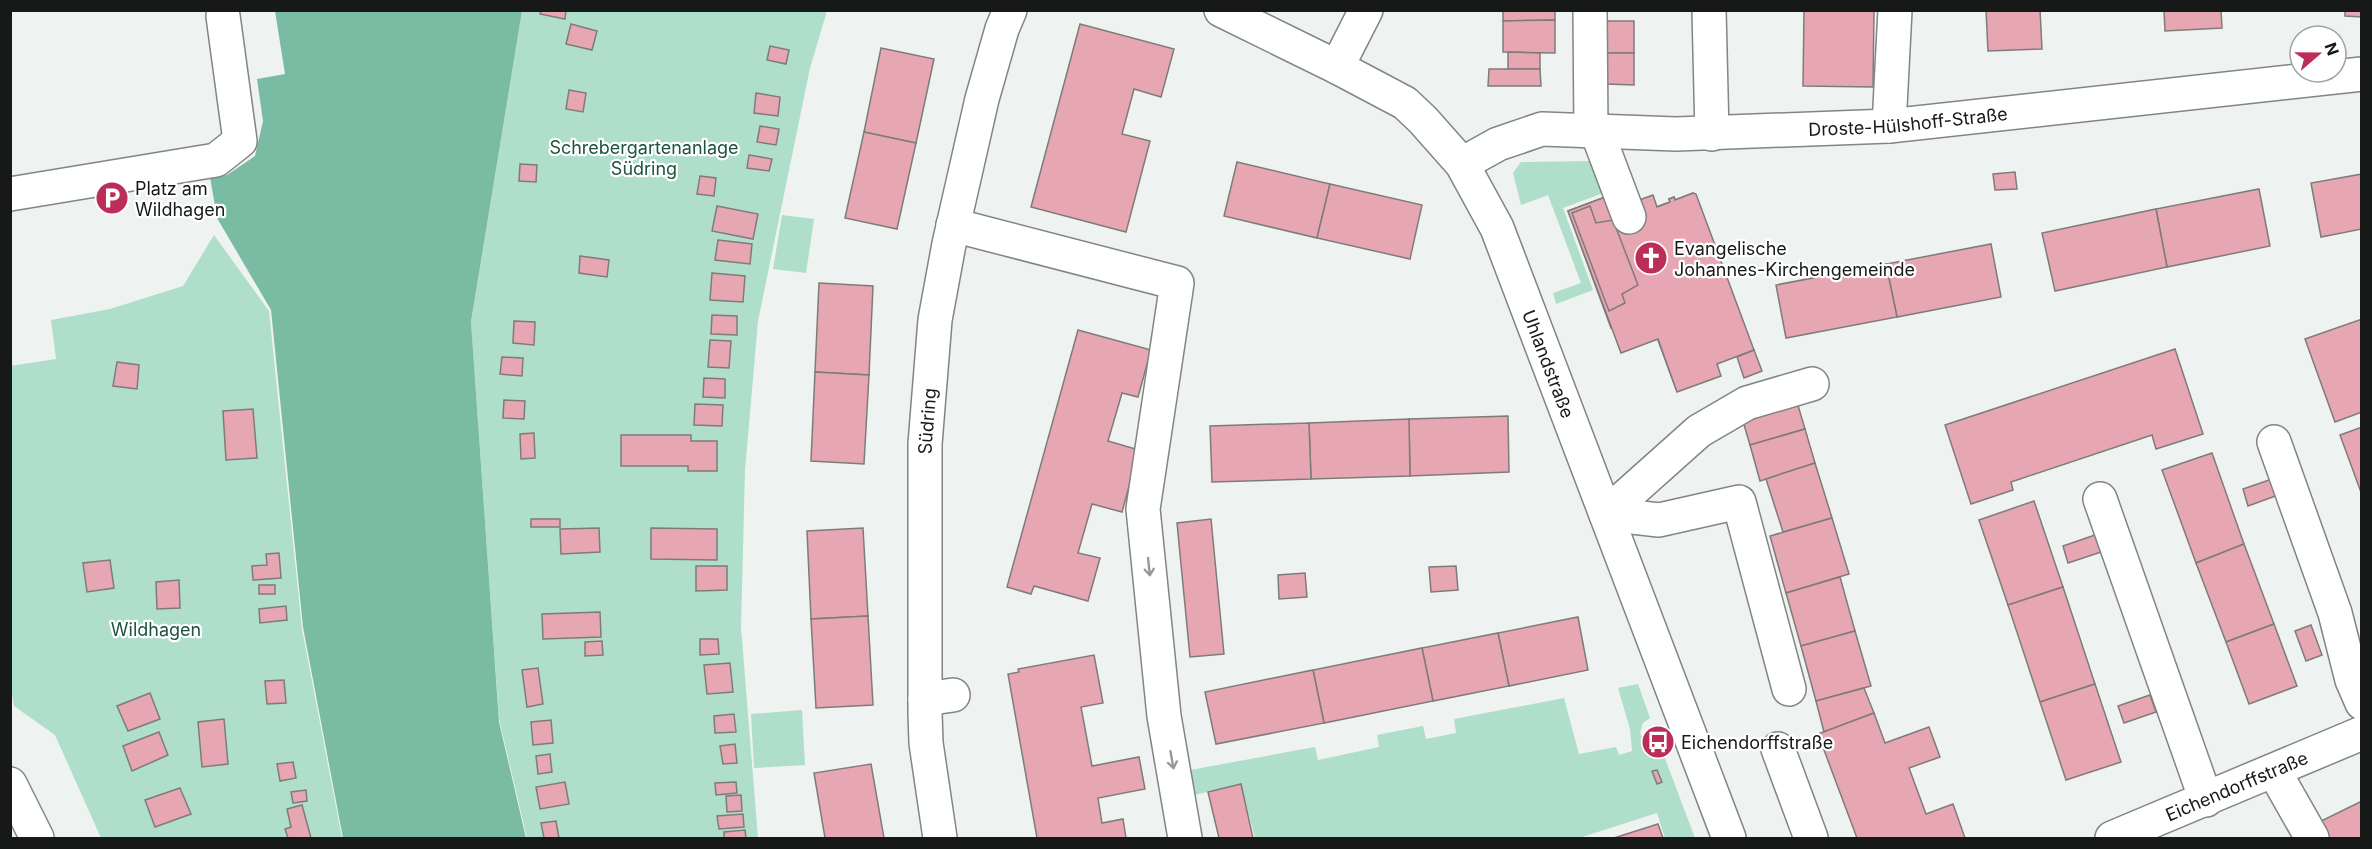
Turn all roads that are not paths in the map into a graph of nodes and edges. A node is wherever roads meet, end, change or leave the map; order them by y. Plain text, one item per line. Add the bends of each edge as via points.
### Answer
1 (1010, 10) edge
2 (1221, 10) edge
3 (1366, 10) edge
4 (1590, 10) edge
5 (1709, 10) edge
6 (1895, 10) edge
7 (223, 16) dead end
8 (1337, 67) junction
9 (2361, 74) edge
10 (1889, 126) junction
11 (1594, 132) junction
12 (1712, 134) junction
13 (1462, 164) junction
14 (10, 194) edge
15 (1629, 217) dead end
16 (953, 225) junction
17 (1812, 384) dead end
18 (2274, 442) dead end
19 (2100, 499) dead end
20 (1606, 514) junction
21 (1789, 689) dead end
22 (2361, 703) edge
23 (2361, 733) edge
24 (1778, 749) dead end
25 (2274, 771) junction
26 (10, 784) edge
27 (2206, 800) junction
28 (38, 838) edge
29 (940, 838) edge
30 (1185, 838) edge
31 (1729, 838) edge
32 (1811, 838) edge
33 (2112, 838) edge
34 (2312, 838) edge

1 - 16 street, Südring via 982,99
2 - 8 street, Uhlandstraße
3 - 8 street
4 - 11 street
5 - 12 street
6 - 10 street
7 - 14 street via 240,141 216,160
8 - 13 street, Uhlandstraße via 1405,104
9 - 10 street, Droste-Hülshoff-Straße
10 - 12 street, Droste-Hülshoff-Straße
11 - 12 street, Droste-Hülshoff-Straße
11 - 13 street, Droste-Hülshoff-Straße via 1542,129 1498,144
11 - 15 street
13 - 20 street, Uhlandstraße via 1497,228
16 - 29 street, Südring via 935,320 925,444 939,697 926,743
16 -> 30 street via 1177,283 1143,508 1164,716
17 - 20 street via 1747,403 1699,431
18 - 22 street via 2335,614
19 - 27 street
20 - 21 street via 1659,520 1739,502
20 - 31 street, Uhlandstraße
23 - 25 street, Eichendorffstraße
24 - 32 street
25 - 27 street, Eichendorffstraße
25 - 34 street
26 - 28 street
27 - 33 street, Eichendorffstraße

